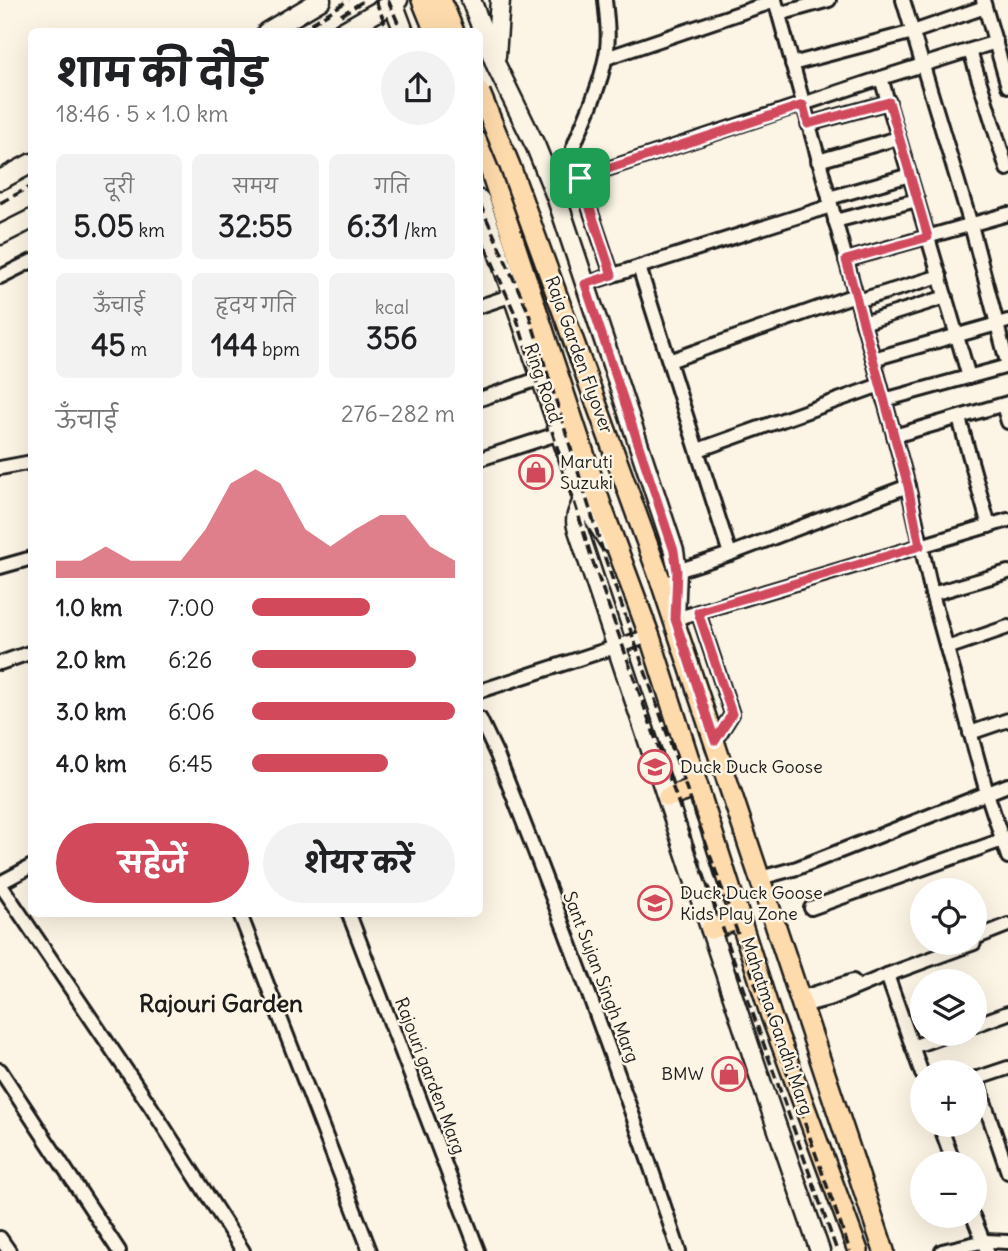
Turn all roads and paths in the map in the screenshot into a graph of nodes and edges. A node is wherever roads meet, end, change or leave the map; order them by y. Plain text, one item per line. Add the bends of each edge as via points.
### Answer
1 (422, 0) edge
2 (441, 0) edge
3 (471, 0) edge
4 (500, 0) edge
5 (605, 0) edge
6 (775, 0) edge
7 (829, 0) edge
8 (903, 0) edge
9 (394, 1) edge
10 (316, 2) edge
11 (984, 4) edge
12 (779, 14) junction
13 (274, 28) edge
14 (349, 28) edge
15 (403, 28) edge
16 (433, 28) edge
17 (452, 28) edge
18 (482, 28) edge
19 (483, 31) edge
20 (913, 32) junction
21 (996, 42) junction
22 (970, 51) junction
23 (606, 58) junction
24 (792, 64) junction
25 (496, 65) junction
26 (923, 66) junction
27 (881, 78) junction
28 (1008, 86) edge
29 (483, 100) edge
30 (889, 102) junction
31 (803, 105) junction
32 (808, 124) junction
33 (898, 138) junction
34 (483, 139) edge
35 (536, 148) junction
36 (483, 151) edge
37 (818, 161) junction
38 (28, 165) edge
39 (1007, 169) edge
40 (910, 176) junction
41 (580, 178) junction
42 (0, 180) edge
43 (1008, 184) edge
44 (917, 200) junction
45 (830, 202) junction
46 (483, 209) edge
47 (1008, 214) edge
48 (28, 221) edge
49 (835, 221) junction
50 (971, 225) junction
51 (0, 235) edge
52 (928, 237) junction
53 (846, 260) junction
54 (28, 263) edge
55 (639, 267) junction
56 (612, 275) junction
57 (0, 276) edge
58 (940, 276) junction
59 (585, 284) junction
60 (513, 295) junction
61 (856, 298) junction
62 (946, 298) junction
63 (483, 305) edge
64 (863, 323) junction
65 (1003, 323) edge
66 (957, 336) junction
67 (873, 359) junction
68 (668, 361) junction
69 (969, 377) junction
70 (541, 378) junction
71 (880, 385) junction
72 (483, 399) edge
73 (884, 400) junction
74 (1005, 404) edge
75 (959, 418) junction
76 (1008, 422) edge
77 (560, 433) junction
78 (894, 436) junction
79 (698, 450) junction
80 (483, 458) edge
81 (28, 463) edge
82 (0, 468) edge
83 (908, 486) junction
84 (592, 503) junction
85 (1008, 520) edge
86 (989, 526) junction
87 (920, 546) junction
88 (730, 554) junction
89 (28, 559) edge
90 (620, 560) joint
91 (0, 567) edge
92 (1008, 572) edge
93 (669, 575) junction
94 (932, 594) junction
95 (698, 612) junction
96 (675, 619) junction
97 (1008, 627) edge
98 (649, 636) junction
99 (617, 647) junction
100 (947, 648) junction
101 (28, 653) edge
102 (2, 658) edge
103 (483, 690) edge
104 (1008, 720) edge
105 (483, 725) edge
106 (970, 733) junction
107 (715, 741) junction
108 (1008, 785) edge
109 (698, 788) junction
110 (987, 793) junction
111 (668, 797) junction
112 (1005, 839) edge
113 (1008, 857) edge
114 (28, 868) edge
115 (760, 878) junction
116 (0, 884) edge
117 (811, 908) dead end
118 (241, 917) edge
119 (350, 917) edge
120 (740, 918) junction
121 (1008, 928) edge
122 (711, 929) junction
123 (987, 936) edge
124 (928, 955) edge
125 (938, 955) edge
126 (887, 975) junction
127 (801, 1002) junction
128 (1008, 1013) edge
129 (987, 1021) edge
130 (915, 1046) edge
131 (912, 1047) junction
132 (917, 1060) edge
133 (1008, 1068) edge
134 (0, 1070) edge
135 (987, 1075) edge
136 (987, 1109) edge
137 (1008, 1128) edge
138 (995, 1132) junction
139 (1008, 1172) edge
140 (979, 1228) edge
141 (0, 1238) edge
142 (1008, 1242) edge
143 (986, 1246) edge
144 (9, 1251) edge
145 (119, 1251) edge
146 (243, 1251) edge
147 (370, 1251) edge
148 (478, 1251) edge
149 (679, 1251) edge
150 (820, 1251) edge
151 (858, 1251) edge
152 (884, 1251) edge
153 (942, 1251) edge

1 - 16 main road
2 - 17 main road
3 - 18 main road
4 - 25 main road
5 - 23 street
6 - 12 street
6 - 23 street
7 - 12 street
8 - 20 street
9 - 14 main road
9 - 15 main road
10 - 13 main road
11 - 20 street
11 - 21 street
12 - 24 street
19 - 25 main road
20 - 24 street
20 - 26 street
21 - 22 street
21 - 28 street
22 - 26 street
22 - 39 street
23 - 41 street via 573,148
24 - 31 street
25 - 35 main road
26 - 27 street
26 - 50 street
27 - 30 street
27 - 31 street
29 - 93 main road, Raja Garden Flyover, bridge
30 - 32 street
30 - 33 street
31 - 32 street
31 - 41 street
32 - 37 street
33 - 37 street
33 - 40 street
34 - 35 main road via 508,132
35 - 59 main road
36 - 84 main road, Raja Garden Flyover
37 - 45 street
38 - 42 main road
39 - 43 street
40 - 44 street
40 - 45 street
41 - 56 street
44 - 49 street
44 - 52 street
45 - 49 street
45 - 55 street
46 - 60 main road, Ring Road
47 - 50 street
48 - 51 main road
49 - 53 street
50 - 52 street
50 - 65 street
52 - 53 street
52 - 58 street
53 - 61 street
54 - 57 street
55 - 56 street
55 - 68 street
56 - 59 street
58 - 61 street
58 - 62 street
59 - 93 main road via 674,551
60 - 63 street
60 - 70 main road, Ring Road
61 - 64 street
61 - 68 street
62 - 64 street
62 - 66 street
64 - 67 street
65 - 66 street
65 - 69 street via 1008,366
66 - 67 street
66 - 69 street
67 - 71 street
68 - 79 street
69 - 73 street
70 - 72 street
70 - 77 main road, Ring Road
71 - 73 street
71 - 79 street
73 - 78 street
74 - 75 street
74 - 76 street
75 - 78 street
75 - 86 street
77 - 80 street
77 - 84 main road, Ring Road
78 - 83 street
79 - 88 street
81 - 82 street
83 - 87 street
83 - 88 street
84 - 90 main road, Raja Garden Flyover
84 - 99 main road via 575,521
85 - 86 street
86 - 87 street
87 - 94 street
87 - 95 street
88 - 93 street
89 - 91 street
90 - 98 main road, Mahatma Gandhi Marg
92 - 94 street
93 - 96 main road, Raja Garden Flyover
94 - 100 street
95 - 96 street
95 - 107 street via 732,714
96 - 107 main road, Mahatma Gandhi Marg
97 - 100 street
98 - 99 street
98 - 109 main road, Mahatma Gandhi Marg
99 - 103 street
99 - 111 main road
100 - 106 street
101 - 102 street
104 - 106 street
105 - 149 street, Sant Sujan Singh Marg via 595,1010
106 - 110 street
107 - 115 main road, Mahatma Gandhi Marg
108 - 110 street
109 - 111 main road
109 - 120 main road, Mahatma Gandhi Marg
110 - 112 street
110 - 115 street via 797,868
111 - 122 main road
112 - 113 street
112 - 117 street
114 - 116 street
115 - 127 main road, Mahatma Gandhi Marg
116 - 146 street
118 - 147 street
119 - 148 street, Rajouri garden Marg
120 - 122 main road
120 - 151 main road, Mahatma Gandhi Marg via 771,1016
121 - 123 street
122 - 150 main road
124 - 127 street
125 - 126 street
126 - 127 street via 832,998
126 - 131 street
127 - 152 main road, Mahatma Gandhi Marg
128 - 129 street
130 - 131 street
131 - 132 street
133 - 135 street
134 - 145 street
136 - 138 street
137 - 138 street
138 - 139 street
140 - 143 street
141 - 144 street
142 - 143 street
143 - 153 street

